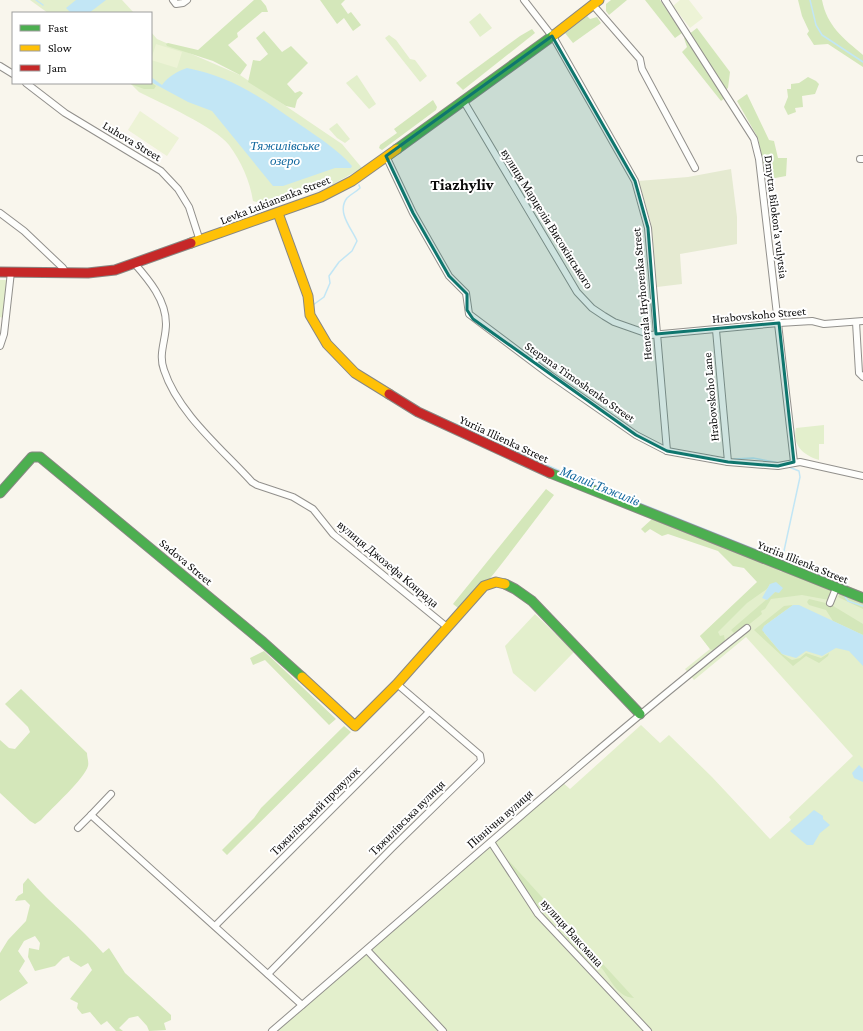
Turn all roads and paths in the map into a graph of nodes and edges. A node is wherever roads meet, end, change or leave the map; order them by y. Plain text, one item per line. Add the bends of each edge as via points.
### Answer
1 (173, 0) edge
2 (187, 0) edge
3 (524, 0) edge
4 (665, 0) edge
5 (596, 3) edge
6 (552, 36) junction
7 (0, 66) edge
8 (12, 73) edge
9 (27, 84) edge
10 (463, 100) junction
11 (386, 156) junction
12 (695, 168) dead end
13 (0, 213) edge
14 (278, 213) junction
15 (200, 240) junction
16 (134, 263) junction
17 (0, 272) edge
18 (11, 272) junction
19 (66, 273) junction
20 (860, 322) edge
21 (779, 323) junction
22 (716, 330) junction
23 (656, 334) junction
24 (0, 346) edge
25 (863, 376) edge
26 (667, 451) junction
27 (728, 462) junction
28 (794, 462) junction
29 (863, 476) edge
30 (0, 493) edge
31 (836, 588) junction
32 (863, 598) edge
33 (830, 602) dead end
34 (447, 627) junction
35 (747, 628) dead end
36 (397, 684) junction
37 (429, 712) junction
38 (640, 714) junction
39 (111, 794) dead end
40 (91, 815) junction
41 (78, 828) dead end
42 (491, 842) junction
43 (215, 926) junction
44 (367, 950) junction
45 (268, 974) junction
46 (302, 1005) junction
47 (272, 1031) edge
48 (443, 1031) edge
49 (648, 1031) edge

1 - 2 street via 176,4
3 - 6 street, Henerala Hryhorenka Street
4 - 21 street, Dmytra Bilokon'a vulytsia via 754,139 759,159
5 - 6 street, Levka Lukianenka Street
5 - 12 street via 640,59 642,69
6 - 10 street, Levka Lukianenka Street
6 - 23 street, Henerala Hryhorenka Street via 635,181 648,228
7 - 8 street
9 - 15 street, Luhova Street via 65,113 161,171 178,189 189,207
10 - 11 street, Levka Lukianenka Street
10 - 23 street, вулиця Марцелія Високінського via 577,292 592,308 614,322 644,333
11 - 14 street, Levka Lukianenka Street via 338,189
11 - 26 street, Stepana Timoshenko Street via 413,213 449,276 466,293 469,314 636,435
13 - 19 street via 24,231
14 - 15 street, Levka Lukianenka Street
14 - 31 street, Yuriia Illienka Street via 308,296 310,315 326,344 355,373 411,408 506,454
15 - 16 street, Levka Lukianenka Street
16 - 19 street, Levka Lukianenka Street via 106,272
16 - 34 street, вулиця Джозефа Конрада via 161,300 166,325 161,357 163,369 184,409 252,482 303,502 333,534
17 - 18 street, Levka Lukianenka Street
18 - 19 street, Levka Lukianenka Street
18 - 24 street via 4,334
20 - 21 street, Hrabovskoho Street
20 - 25 street via 858,373
21 - 22 street, Hrabovskoho Street
21 - 28 street, Dmytra Bilokon'a vulytsia
22 - 23 street, Hrabovskoho Street
22 - 27 street, Hrabovskoho Lane
23 - 26 street, Henerala Hryhorenka Street
26 - 27 street, Stepana Timoshenko Street
27 - 28 street, Stepana Timoshenko Street via 778,466
28 - 29 street, Stepana Timoshenko Street
30 - 36 street, Sadova Street via 32,457 40,457 263,642 355,726
31 - 32 street, Yuriia Illienka Street
31 - 33 street
34 - 36 street
34 - 38 street via 488,582 497,581 504,584 532,601
35 - 38 street, Північна вулиця
36 - 37 street, Тяжилівська вулиця
37 - 43 street, Тяжилівський провулок
37 - 45 street, Тяжилівська вулиця via 480,755 481,761
38 - 42 street, Північна вулиця
39 - 40 street
40 - 41 street
40 - 43 street
42 - 44 street, Північна вулиця
42 - 49 street, вулиця Ваксмана via 538,914
43 - 45 street
44 - 46 street, Північна вулиця
44 - 48 street
45 - 46 street
46 - 47 street, Північна вулиця

